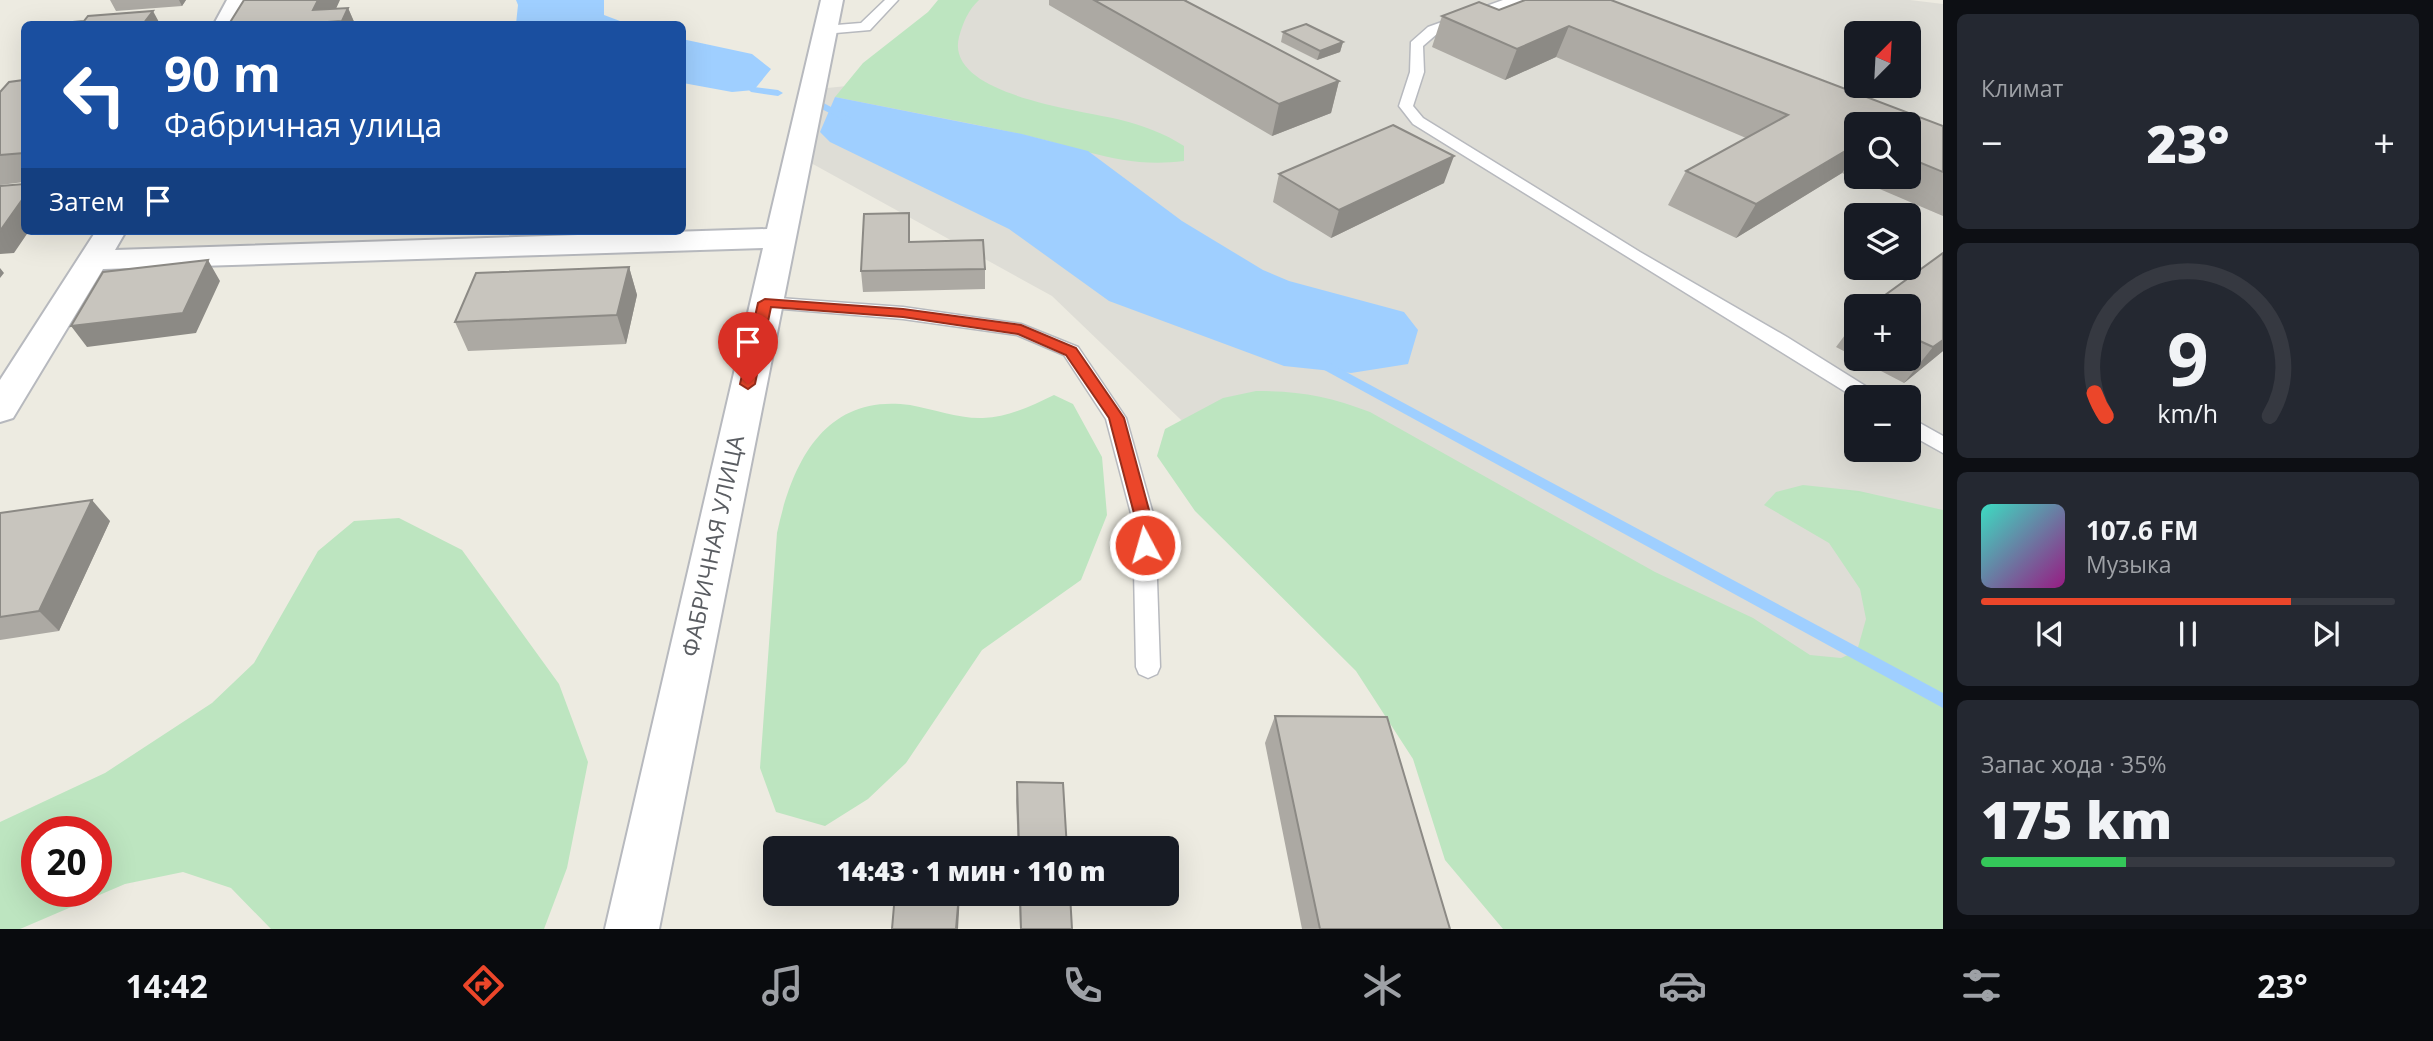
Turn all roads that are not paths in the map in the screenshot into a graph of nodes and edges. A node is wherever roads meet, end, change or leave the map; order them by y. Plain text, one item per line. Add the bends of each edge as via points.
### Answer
1 (238, 0) edge
2 (892, 0) edge
3 (1523, 0) edge
4 (828, 15) edge
5 (227, 21) edge
6 (109, 235) edge
7 (779, 238) junction
8 (95, 260) junction
9 (765, 303) junction
10 (1849, 385) edge
11 (0, 409) edge
12 (1921, 432) edge
13 (1943, 446) edge
14 (1148, 667) dead end
15 (632, 929) edge

1 - 5 street
2 - 4 lane via 865,27
3 - 10 lane via 1433,30 1416,45 1417,72 1406,106 1418,121
4 - 7 street, ФАБРИЧНАЯ УЛИЦА
6 - 8 street
7 - 8 street
7 - 9 street, ФАБРИЧНАЯ УЛИЦА
8 - 11 street
9 - 14 lane via 903,313 1021,330 1071,351 1116,418 1144,521
9 - 15 street, ФАБРИЧНАЯ УЛИЦА
12 - 13 lane

